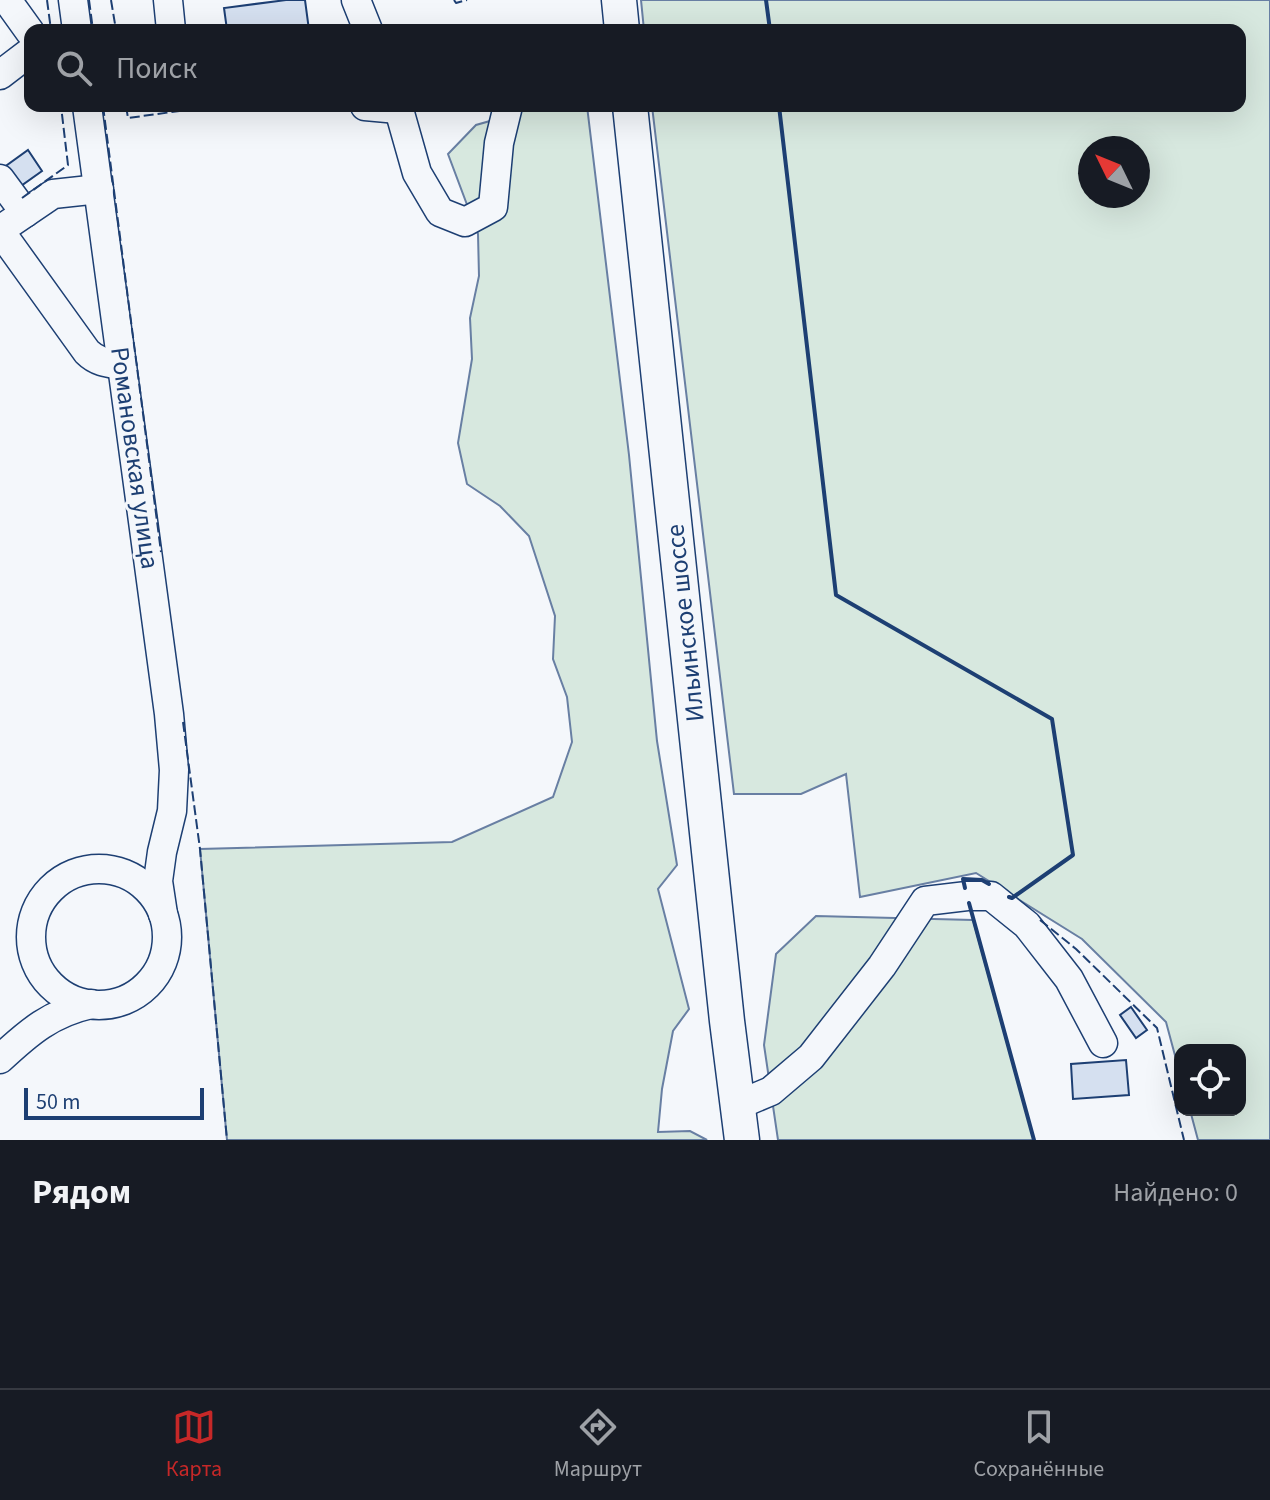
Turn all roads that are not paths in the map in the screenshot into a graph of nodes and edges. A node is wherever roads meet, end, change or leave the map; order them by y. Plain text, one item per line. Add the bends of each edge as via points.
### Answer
1 (7, 0) edge
2 (73, 0) edge
3 (168, 0) edge
4 (356, 0) edge
5 (619, 0) edge
6 (24, 24) edge
7 (76, 24) edge
8 (170, 24) edge
9 (366, 24) edge
10 (621, 24) edge
11 (24, 57) edge
12 (0, 75) edge
13 (88, 112) edge
14 (399, 112) edge
15 (507, 112) edge
16 (631, 112) edge
17 (0, 179) edge
18 (99, 189) junction
19 (25, 213) junction
20 (0, 230) edge
21 (122, 365) junction
22 (172, 811) junction
23 (106, 869) junction
24 (163, 914) junction
25 (41, 973) junction
26 (91, 1004) junction
27 (24, 1036) junction
28 (1103, 1043) dead end
29 (0, 1059) edge
30 (738, 1105) junction
31 (742, 1140) edge

1 - 6 street
2 - 7 street
3 - 8 street
4 - 9 street
5 - 10 main road
11 - 12 street
13 - 18 street, Романовская улица
14 - 15 street via 417,173 440,212 465,222 493,207
16 - 30 main road, Ильинское шоссе
17 - 19 street
18 - 19 street via 53,194
18 - 21 street, Романовская улица
19 - 20 street
20 - 21 street via 87,352
21 - 22 street, Романовская улица via 169,714
22 - 23 street, Романовская улица via 132,860
22 - 24 street, Романовская улица via 158,881
23 - 24 street via 135,879
23 - 25 street, Романовская улица via 63,879 41,901 31,929
24 - 26 street, Романовская улица via 163,959 147,985 121,1001
25 - 26 street via 62,995
25 - 27 street, Романовская улица via 42,994
26 - 27 street, Романовская улица via 68,1010
27 - 29 street, Романовская улица
28 - 30 street via 1069,979 1027,925 991,896 925,901 811,1057 771,1091
30 - 31 main road, Ильинское шоссе

